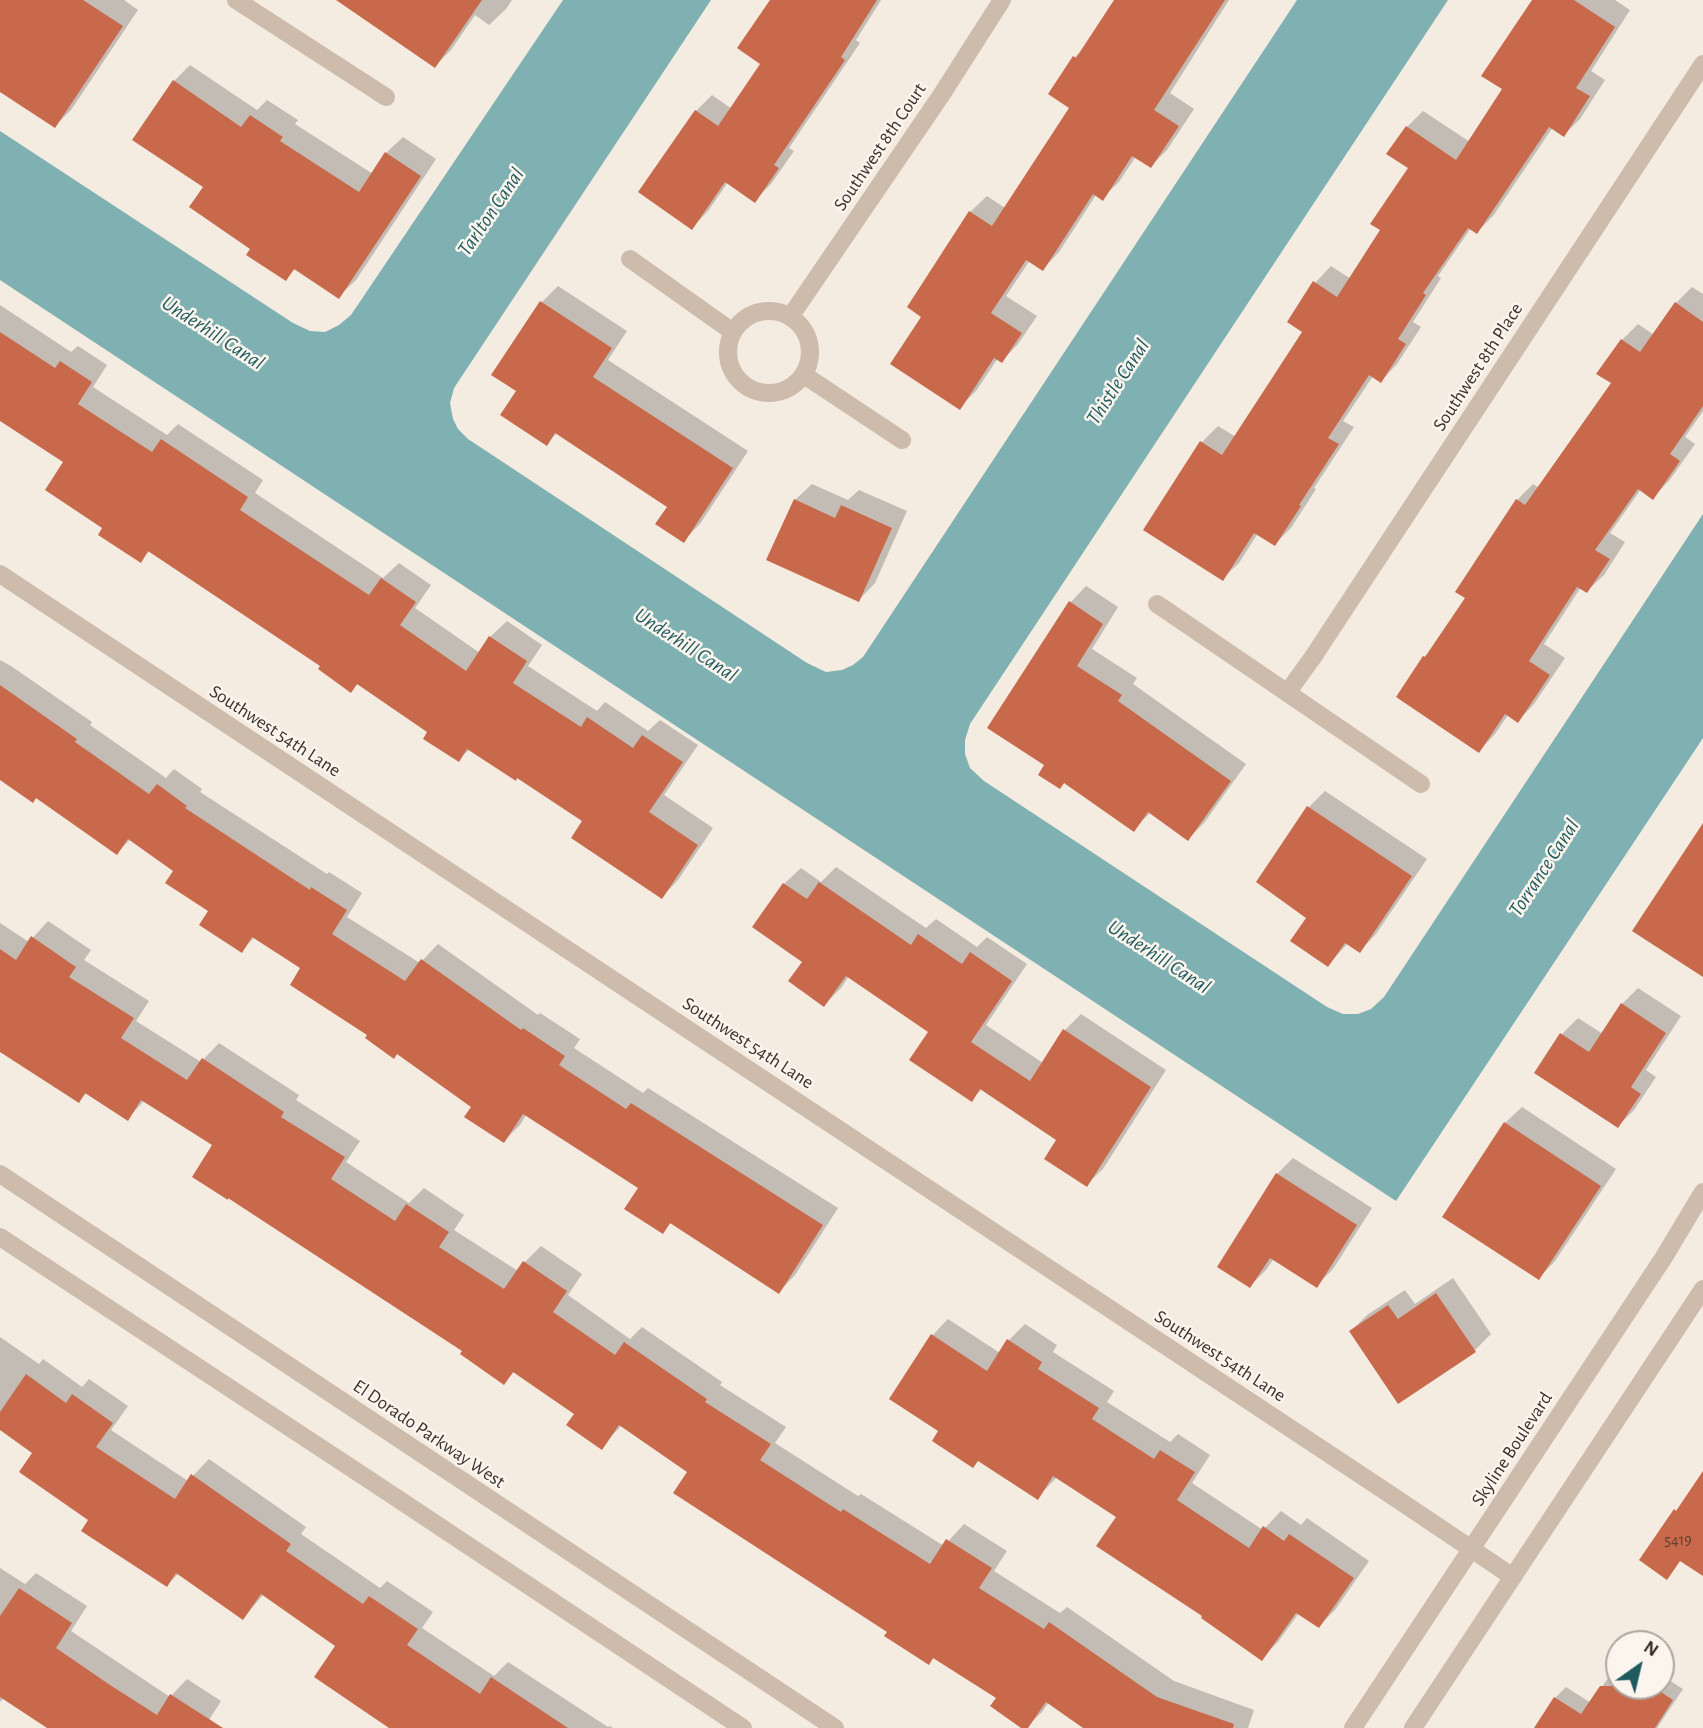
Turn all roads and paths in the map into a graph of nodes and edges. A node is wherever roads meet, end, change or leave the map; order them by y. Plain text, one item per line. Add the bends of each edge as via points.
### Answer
1 (1002, 0) edge
2 (247, 3) edge
3 (1703, 64) edge
4 (386, 97) dead end
5 (630, 258) dead end
6 (790, 317) junction
7 (733, 332) junction
8 (804, 375) junction
9 (902, 440) dead end
10 (0, 574) edge
11 (1157, 604) dead end
12 (1287, 693) junction
13 (1421, 784) dead end
14 (0, 1174) edge
15 (1703, 1192) edge
16 (0, 1237) edge
17 (1703, 1289) edge
18 (1471, 1549) junction
19 (1513, 1577) junction
20 (743, 1728) edge
21 (835, 1728) edge
22 (1353, 1728) edge
23 (1413, 1728) edge

1 - 6 street, Southwest 8th Court
2 - 4 street
3 - 12 street, Southwest 8th Place
5 - 7 street
6 - 7 street via 778,312 752,314
6 - 8 street via 808,337 809,363
7 - 8 street via 728,359 741,384 768,394 782,392
8 - 9 street
10 - 18 street, Southwest 54th Lane
11 - 12 street
12 - 13 street
14 - 21 street, El Dorado Parkway West
15 - 18 street, Skyline Boulevard
16 - 20 street
17 - 19 street
18 - 19 street, Southwest 54th Lane
18 - 22 street, Skyline Boulevard
19 - 23 street

